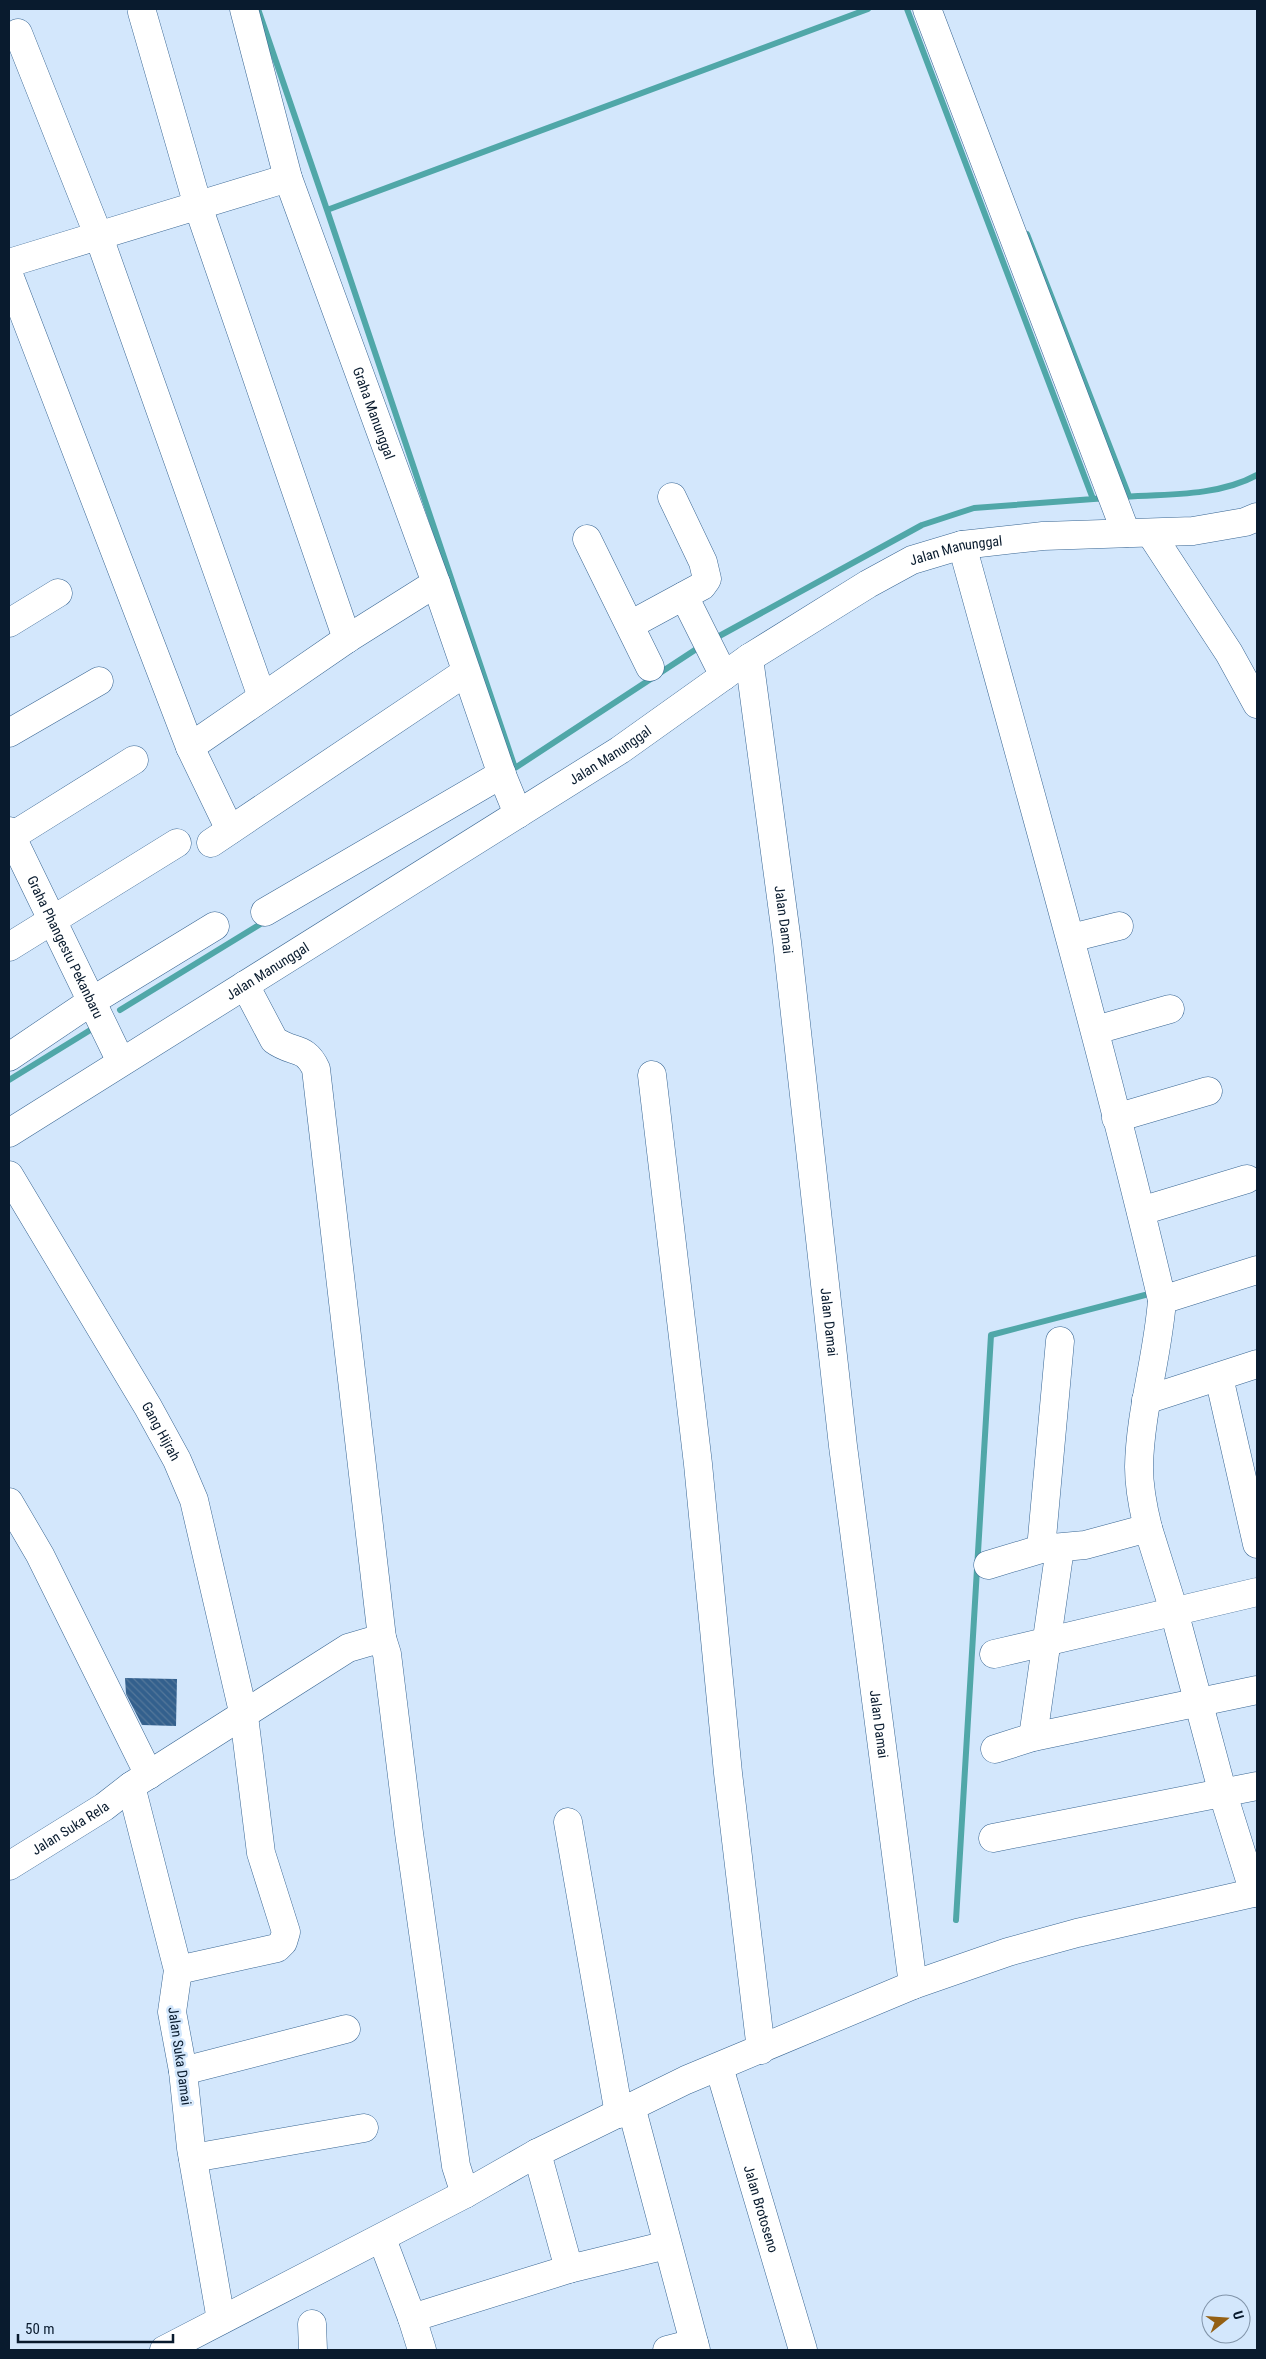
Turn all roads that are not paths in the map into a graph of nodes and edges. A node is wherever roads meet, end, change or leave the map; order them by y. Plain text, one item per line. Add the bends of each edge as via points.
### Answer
1 (244, 9) edge
2 (927, 9) edge
3 (142, 12) dead end
4 (18, 33) dead end
5 (288, 178) junction
6 (198, 206) junction
7 (99, 237) junction
8 (9, 263) edge
9 (9, 275) edge
10 (672, 497) dead end
11 (1257, 517) edge
12 (1134, 532) junction
13 (587, 538) dead end
14 (962, 545) junction
15 (436, 583) junction
16 (58, 592) dead end
17 (684, 596) junction
18 (9, 623) edge
19 (630, 625) junction
20 (347, 639) junction
21 (749, 658) junction
22 (650, 667) dead end
23 (466, 672) junction
24 (723, 672) junction
25 (99, 681) dead end
26 (262, 697) junction
27 (1257, 704) edge
28 (9, 733) edge
29 (190, 747) junction
30 (134, 760) dead end
31 (502, 774) junction
32 (517, 812) junction
33 (10, 835) edge
34 (177, 843) dead end
35 (265, 912) dead end
36 (52, 921) junction
37 (215, 926) dead end
38 (1119, 926) dead end
39 (1071, 938) junction
40 (9, 948) edge
41 (245, 985) junction
42 (94, 1005) junction
43 (1170, 1010) dead end
44 (1096, 1030) junction
45 (9, 1057) edge
46 (121, 1062) junction
47 (652, 1075) dead end
48 (1208, 1091) dead end
49 (1116, 1118) junction
50 (9, 1133) edge
51 (9, 1175) edge
52 (1248, 1179) dead end
53 (1141, 1211) junction
54 (1257, 1270) edge
55 (1162, 1300) junction
56 (1060, 1341) dead end
57 (1257, 1364) edge
58 (1219, 1377) junction
59 (1146, 1400) junction
60 (9, 1502) edge
61 (1148, 1528) junction
62 (1257, 1544) edge
63 (1050, 1548) junction
64 (988, 1565) dead end
65 (1257, 1592) edge
66 (1174, 1611) junction
67 (382, 1638) junction
68 (1048, 1642) junction
69 (994, 1654) dead end
70 (1257, 1690) edge
71 (1198, 1702) junction
72 (244, 1716) junction
73 (1033, 1738) junction
74 (995, 1749) dead end
75 (140, 1781) junction
76 (1257, 1786) edge
77 (1222, 1794) junction
78 (568, 1822) dead end
79 (993, 1838) dead end
80 (9, 1866) edge
81 (1256, 1892) edge
82 (178, 1970) junction
83 (913, 1985) junction
84 (346, 2030) dead end
85 (761, 2050) junction
86 (719, 2067) junction
87 (183, 2071) junction
88 (625, 2110) junction
89 (364, 2128) dead end
90 (537, 2153) junction
91 (193, 2158) junction
92 (465, 2194) junction
93 (382, 2239) junction
94 (667, 2245) junction
95 (570, 2269) junction
96 (412, 2318) junction
97 (221, 2320) junction
98 (695, 2347) edge
99 (164, 2350) edge
100 (422, 2350) edge
101 (667, 2350) edge
102 (803, 2350) edge

1 - 5 street, Graha Manunggal
2 - 12 street via 1104,480
3 - 6 street
4 - 7 street
5 - 6 street
5 - 15 street, Graha Manunggal
6 - 7 street
6 - 20 street
7 - 8 street
7 - 26 street
9 - 29 street
10 - 17 street via 706,569 707,579 702,586
11 - 12 street, Jalan Manunggal via 1193,531
12 - 14 street, Jalan Manunggal via 1043,536
12 - 27 street via 1229,653
13 - 19 street
14 - 21 street, Jalan Manunggal via 912,560
14 - 39 street
15 - 20 street
15 - 23 street, Graha Manunggal
16 - 18 street
17 - 19 street
17 - 24 street
19 - 22 street
20 - 26 street
21 - 24 street, Jalan Manunggal
21 - 83 street, Jalan Damai via 788,942 843,1446
23 - 29 street via 220,837
23 - 31 street, Graha Manunggal
24 - 32 street, Jalan Manunggal via 620,750
25 - 28 street
26 - 29 street
30 - 33 street
31 - 32 street, Graha Manunggal
31 - 35 street
32 - 41 street, Jalan Manunggal
33 - 36 street, Graha Phangestu Pekanbaru
34 - 36 street
36 - 40 street
36 - 42 street, Graha Phangestu Pekanbaru
37 - 42 street
38 - 39 street
39 - 44 street
41 - 46 street, Jalan Manunggal
41 - 67 street via 274,1040 306,1053 316,1069
42 - 45 street
42 - 46 street, Graha Phangestu Pekanbaru
43 - 44 street
44 - 49 street
46 - 50 street, Jalan Manunggal
47 - 85 street
48 - 49 street
49 - 53 street
51 - 72 street, Gang Hijrah via 148,1407 194,1500
52 - 53 street
53 - 55 street
54 - 55 street
55 - 59 street
56 - 63 street
57 - 58 street
58 - 59 street
58 - 62 street
59 - 61 street via 1139,1466
60 - 75 street, Jalan Suka Damai via 44,1564
61 - 63 street via 1085,1545
61 - 66 street
63 - 64 street
63 - 68 street
65 - 66 street
66 - 68 street
66 - 71 street
67 - 72 street, Jalan Suka Rela via 348,1648
67 - 92 street via 387,1654 408,1833 456,2166
68 - 69 street
68 - 73 street
70 - 71 street
71 - 73 street
71 - 77 street
72 - 75 street, Jalan Suka Rela
72 - 82 street, Gang Hijrah via 261,1853 286,1932 277,1948
73 - 74 street
75 - 80 street, Jalan Suka Rela
75 - 82 street, Jalan Suka Damai
76 - 77 street
77 - 79 street
77 - 81 street
78 - 88 street
81 - 83 street via 1077,1932
82 - 87 street, Jalan Suka Damai via 172,2012
83 - 85 street
84 - 87 street
85 - 86 street
86 - 88 street
86 - 102 street, Jalan Brotoseno
87 - 91 street, Jalan Suka Damai
88 - 90 street
88 - 94 street
89 - 91 street
90 - 92 street
90 - 95 street
91 - 97 street, Jalan Suka Damai
92 - 93 street
93 - 96 street
93 - 97 street
94 - 95 street
94 - 98 street
95 - 96 street
96 - 100 street
97 - 99 street
98 - 101 street

